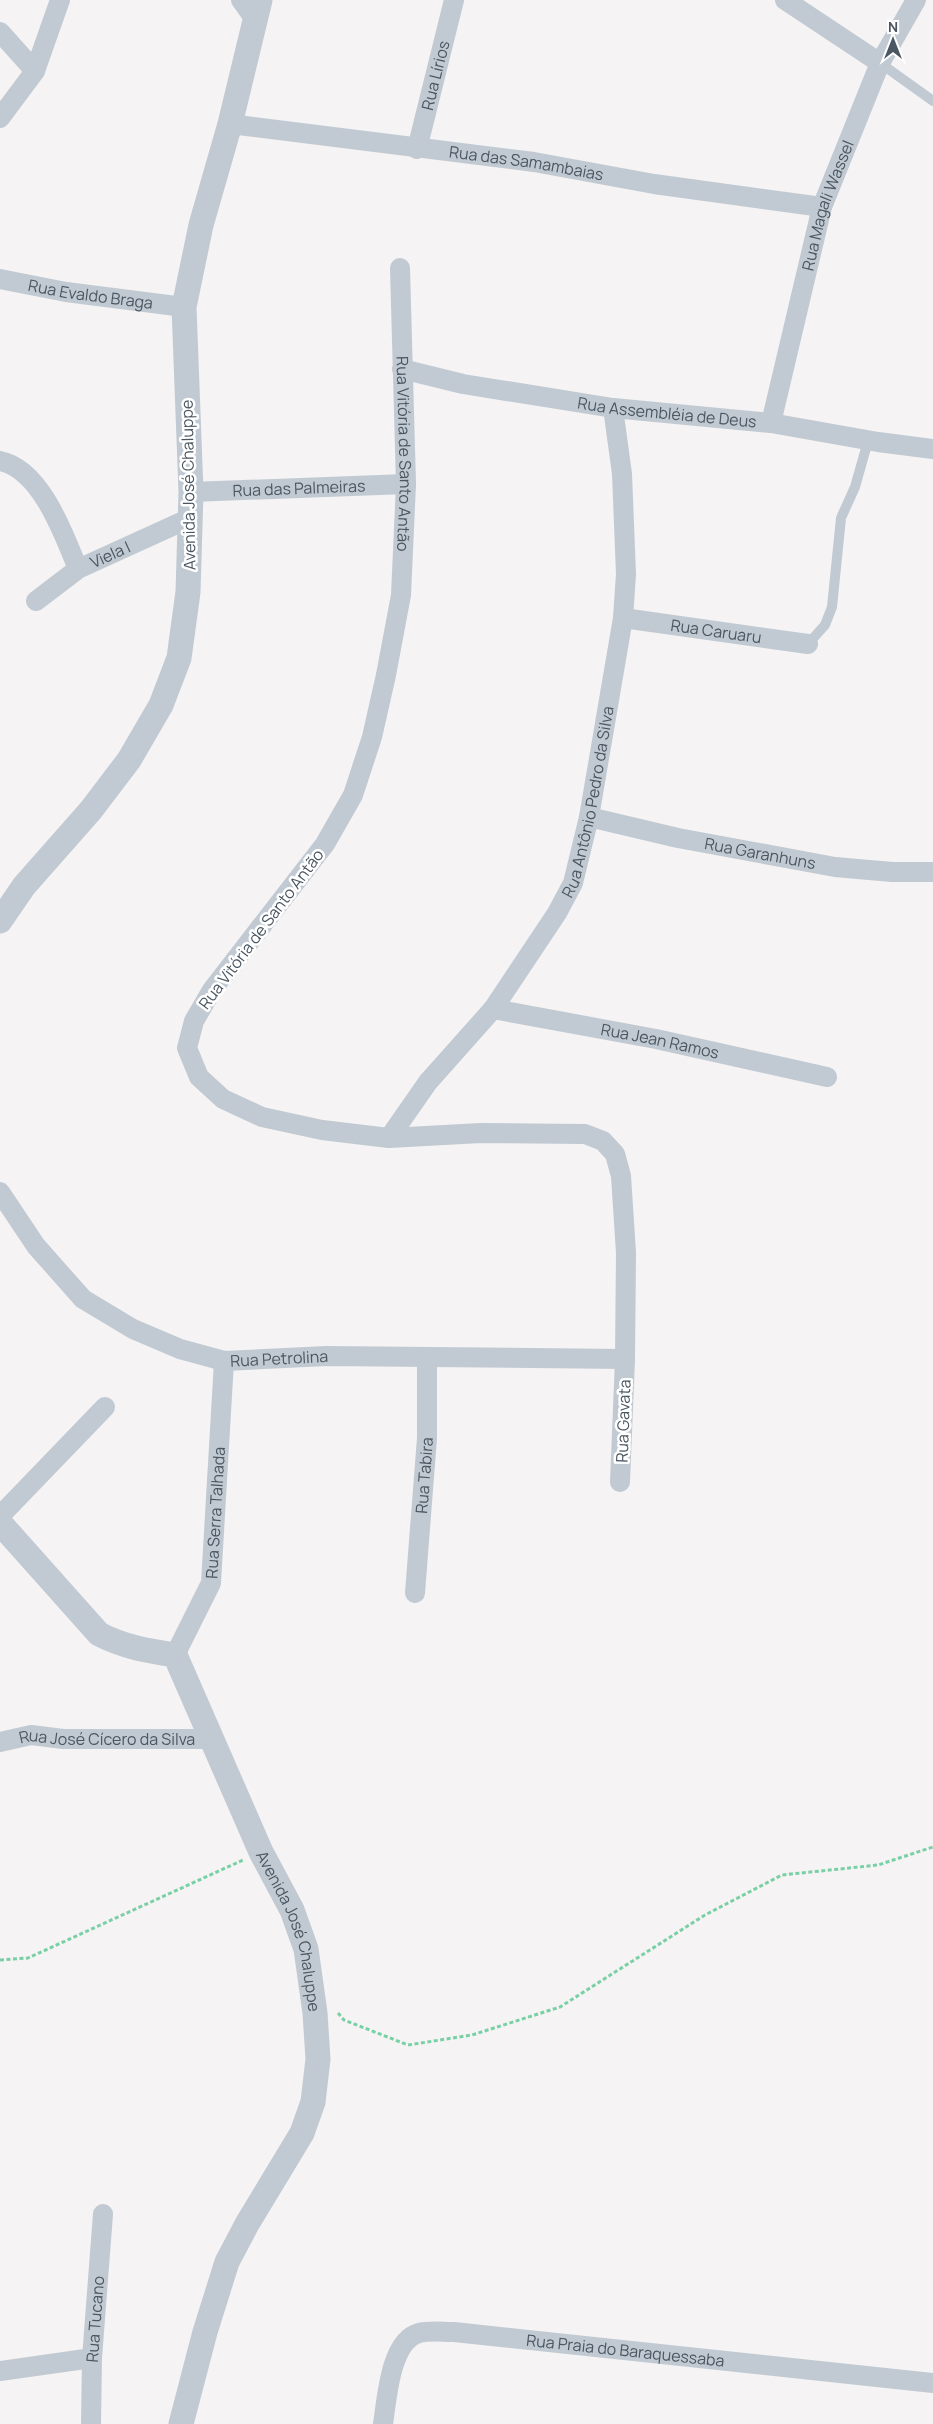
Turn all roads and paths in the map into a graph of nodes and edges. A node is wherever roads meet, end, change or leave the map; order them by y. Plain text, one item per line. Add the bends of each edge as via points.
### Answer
1 (60, 0) edge
2 (241, 0) edge
3 (454, 0) edge
4 (785, 0) edge
5 (916, 0) edge
6 (258, 11) edge
7 (0, 32) edge
8 (880, 63) junction
9 (34, 71) junction
10 (933, 101) edge
11 (0, 118) edge
12 (230, 124) junction
13 (417, 149) junction
14 (822, 207) junction
15 (400, 268) dead end
16 (0, 279) edge
17 (184, 307) junction
18 (402, 369) junction
19 (613, 408) junction
20 (771, 423) junction
21 (868, 441) junction
22 (933, 449) edge
23 (0, 461) edge
24 (406, 484) junction
25 (191, 492) junction
26 (190, 518) junction
27 (78, 569) junction
28 (36, 601) dead end
29 (623, 618) junction
30 (808, 644) joint
31 (589, 817) junction
32 (933, 872) edge
33 (0, 920) edge
34 (493, 1010) junction
35 (827, 1077) dead end
36 (389, 1138) junction
37 (0, 1192) edge
38 (427, 1358) junction
39 (625, 1359) junction
40 (224, 1361) junction
41 (105, 1407) dead end
42 (620, 1482) dead end
43 (0, 1516) edge
44 (0, 1523) edge
45 (415, 1593) dead end
46 (175, 1655) junction
47 (214, 1739) junction
48 (0, 1742) edge
49 (933, 1847) edge
50 (262, 1852) junction
51 (0, 1960) edge
52 (311, 1985) junction
53 (103, 2214) dead end
54 (92, 2358) junction
55 (0, 2371) edge
56 (933, 2383) edge
57 (91, 2424) edge
58 (181, 2424) edge
59 (383, 2424) edge

1 - 9 street
2 - 6 street
3 - 13 street, Rua Lírios
4 - 8 street
5 - 8 street, Rua Magali Wassel
6 - 12 street, Avenida José Chaluppe
7 - 9 street
8 - 10 lane
8 - 14 street, Rua Magali Wassel
9 - 11 street
12 - 13 street, Rua das Samambaias
12 - 17 street, Avenida José Chaluppe via 200,225
13 - 14 street, Rua das Samambaias via 534,162 654,184
14 - 20 street, Rua Magali Wassel
15 - 18 street, Rua Vitória de Santo Antão
16 - 17 street, Rua Evaldo Braga via 66,292
17 - 25 street, Avenida José Chaluppe
18 - 19 street, Rua Assembléia de Deus via 463,384
18 - 24 street, Rua Vitória de Santo Antão
19 - 20 street, Rua Assembléia de Deus
19 - 29 street, Rua Antônio Pedro da Silva via 622,474 626,574
20 - 21 street, Rua Assembléia de Deus
21 - 22 street, Rua Assembléia de Deus
21 - 30 lane via 855,487 841,518 832,607 825,625
23 - 27 street via 30,477 48,505
24 - 25 street, Rua das Palmeiras
24 - 36 street, Rua Vitória de Santo Antão via 401,595 376,720 353,795 325,844 212,990 194,1021 188,1048 199,1077 223,1099 262,1117 322,1130
25 - 26 street, Avenida José Chaluppe
26 - 27 street, Viela I
26 - 33 street, Avenida José Chaluppe via 188,592 179,658 161,705 130,760 24,886
27 - 28 street, Viela I
29 - 30 street, Rua Caruaru
29 - 31 street, Rua Antônio Pedro da Silva
31 - 32 street, Rua Garanhuns via 678,838 835,867
31 - 34 street, Rua Antônio Pedro da Silva via 569,890
34 - 35 street, Rua Jean Ramos via 656,1039
34 - 36 street, Rua Antônio Pedro da Silva via 428,1082
36 - 39 street, Rua Vitória de Santo Antão via 481,1133 585,1134 603,1142 615,1154 621,1176 626,1253
37 - 40 street, Rua Petrolina via 36,1246 83,1299 133,1329 180,1350
38 - 39 street, Rua Petrolina
38 - 40 street, Rua Petrolina via 326,1356
38 - 45 street, Rua Tabira via 427,1438
39 - 42 street, Rua Gavata
40 - 46 street, Rua Serra Talhada via 211,1583
41 - 43 street
44 - 46 street via 99,1634 144,1651
46 - 47 street, Avenida José Chaluppe
47 - 48 street, Rua José Cícero da Silva via 63,1739 31,1735
47 - 50 street, Avenida José Chaluppe
49 - 52 path via 878,1865 782,1875 704,1915 560,2007 472,2035 408,2045 344,2020
50 - 51 path via 28,1958
50 - 52 street, Avenida José Chaluppe via 277,1879 306,1949
52 - 58 street, Avenida José Chaluppe via 318,2060 313,2102 302,2133 227,2262
53 - 54 street, Rua Tucano
54 - 55 street
54 - 57 street, Rua Tucano
56 - 59 street, Rua Praia do Baraquessaba via 454,2332 418,2333 401,2346

